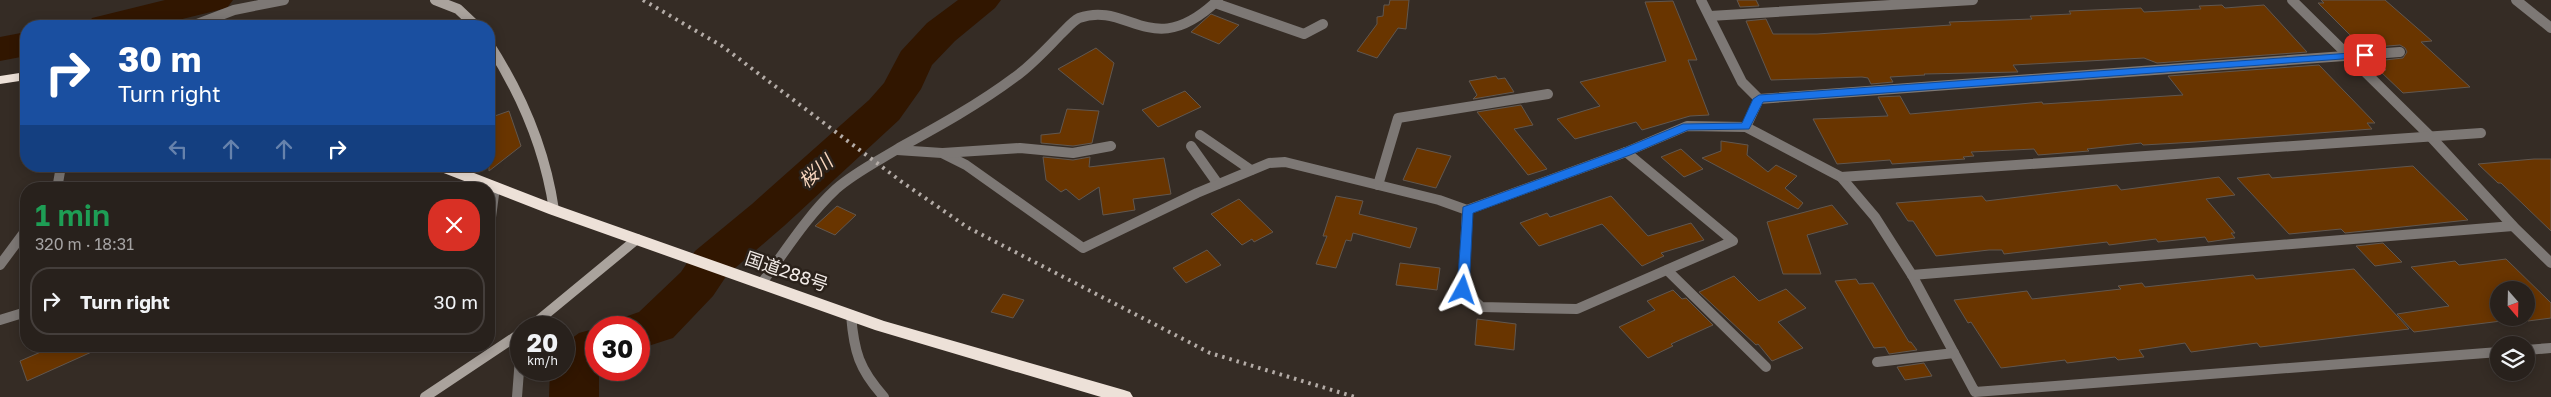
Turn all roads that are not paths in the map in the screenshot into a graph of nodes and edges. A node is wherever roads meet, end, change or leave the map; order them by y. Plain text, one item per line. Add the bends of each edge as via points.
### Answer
1 (284, 0) edge
2 (435, 0) edge
3 (1701, 0) edge
4 (1972, 0) edge
5 (2292, 0) edge
6 (2516, 0) edge
7 (275, 1) edge
8 (1217, 1) edge
9 (1710, 16) junction
10 (208, 20) edge
11 (472, 20) edge
12 (1323, 24) dead end
13 (2551, 28) edge
14 (2400, 52) dead end
15 (495, 53) edge
16 (2348, 57) junction
17 (20, 77) edge
18 (0, 80) edge
19 (1548, 94) dead end
20 (1759, 99) junction
21 (1746, 127) junction
22 (2481, 133) dead end
23 (1200, 135) dead end
24 (2431, 136) junction
25 (1111, 146) dead end
26 (1192, 146) dead end
27 (897, 150) junction
28 (1626, 152) junction
29 (942, 153) junction
30 (1251, 170) junction
31 (456, 172) edge
32 (1841, 177) junction
33 (482, 182) edge
34 (1218, 184) junction
35 (1378, 185) junction
36 (495, 187) edge
37 (554, 210) junction
38 (1467, 210) junction
39 (2513, 226) junction
40 (20, 238) edge
41 (637, 238) junction
42 (12, 248) junction
43 (0, 251) edge
44 (2551, 263) edge
45 (0, 265) edge
46 (1667, 270) junction
47 (1912, 275) junction
48 (759, 284) junction
49 (20, 314) edge
50 (851, 315) junction
51 (543, 316) edge
52 (0, 320) edge
53 (510, 340) edge
54 (2551, 348) edge
55 (2535, 349) edge
56 (495, 350) edge
57 (492, 352) edge
58 (1954, 353) junction
59 (2490, 353) edge
60 (1877, 362) dead end
61 (1766, 366) dead end
62 (518, 381) edge
63 (425, 397) edge
64 (517, 397) edge
65 (884, 397) edge
66 (1124, 397) edge

1 - 7 street
2 - 11 main road via 450,4
3 - 9 street
4 - 9 street
5 - 16 street
6 - 13 street
7 - 10 street
8 - 12 street via 1304,34
8 - 27 street via 1183,25 1167,28 1115,11 1099,10 1084,15 1017,76
9 - 20 street via 1742,82
14 - 16 street
15 - 37 main road via 534,130 552,191
16 - 20 street
16 - 24 street
17 - 18 highway
19 - 35 street via 1398,118
20 - 21 street
21 - 28 street via 1687,126
21 - 32 street
22 - 24 street
23 - 30 street
24 - 32 street
24 - 39 street
25 - 29 street via 1073,153 1020,148
26 - 34 street
27 - 29 street
27 - 48 street via 836,189
28 - 38 street
28 - 46 street via 1733,241
29 - 34 street via 966,165 1083,248
30 - 34 street
30 - 35 street via 1269,163 1285,162
31 - 33 highway, 国道288号
32 - 47 street via 1876,217
35 - 38 street
36 - 37 highway, 国道288号
37 - 41 highway, 国道288号
38 - 46 street via 1463,290 1481,307 1577,309
39 - 44 street
39 - 47 street
40 - 42 street
41 - 48 highway, 国道288号
41 - 51 main road
42 - 43 street
42 - 45 street
46 - 61 street
47 - 58 street
48 - 50 highway, 国道288号
49 - 52 street
50 - 65 street via 858,365
50 - 66 highway, 国道288号
53 - 56 main road
54 - 55 street
57 - 63 main road
58 - 59 street via 1975,392
58 - 60 street
62 - 64 street

